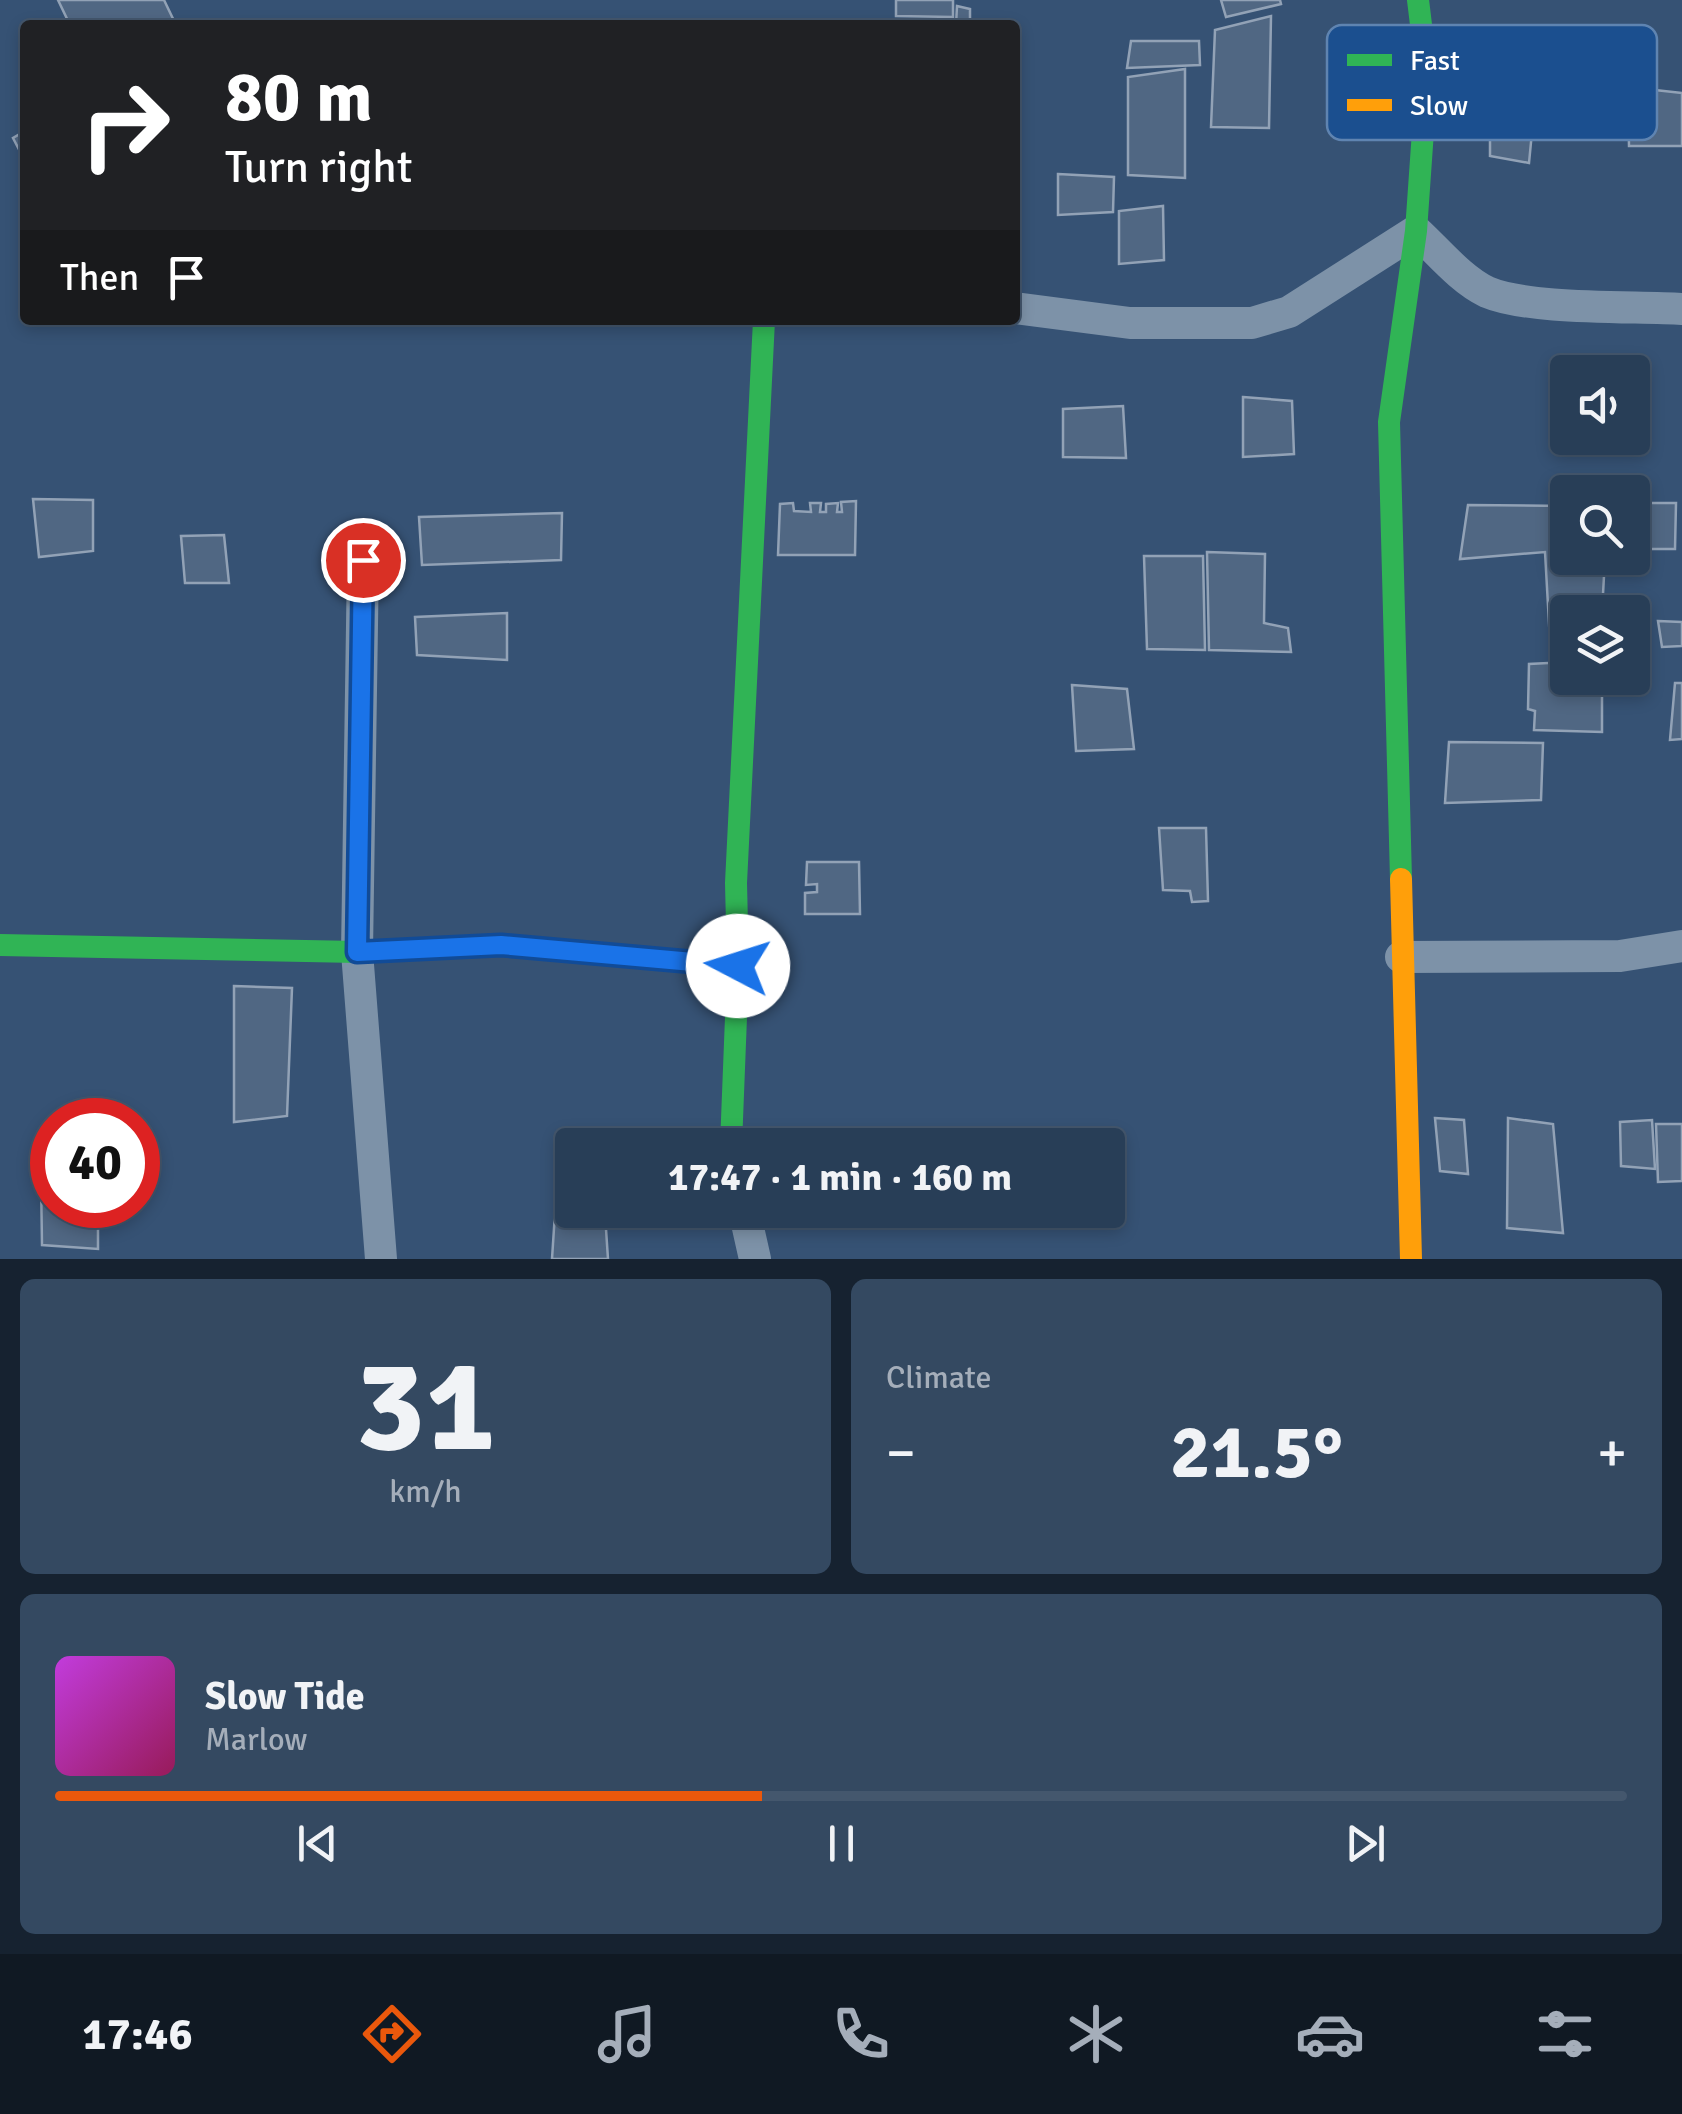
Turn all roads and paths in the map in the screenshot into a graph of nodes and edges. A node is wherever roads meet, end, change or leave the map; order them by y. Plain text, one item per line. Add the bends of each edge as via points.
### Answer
1 (1418, 0) edge
2 (1421, 25) edge
3 (1422, 140) edge
4 (1416, 230) junction
5 (1020, 309) edge
6 (1682, 309) edge
7 (764, 325) edge
8 (363, 560) dead end
9 (0, 946) edge
10 (1682, 946) edge
11 (357, 952) junction
12 (1401, 957) junction
13 (738, 966) junction
14 (732, 1128) edge
15 (748, 1228) edge
16 (381, 1259) edge
17 (754, 1259) edge
18 (1411, 1259) edge

1 - 2 street
3 - 4 street
4 - 5 street via 1289,312 1252,323 1130,323
4 - 6 street via 1488,292 1521,300
4 - 12 street via 1389,422
7 - 13 street via 736,883
8 - 11 street
9 - 11 street
10 - 12 street via 1620,956
11 - 13 street via 501,945
11 - 16 street
12 - 18 street
13 - 14 street
15 - 17 street

